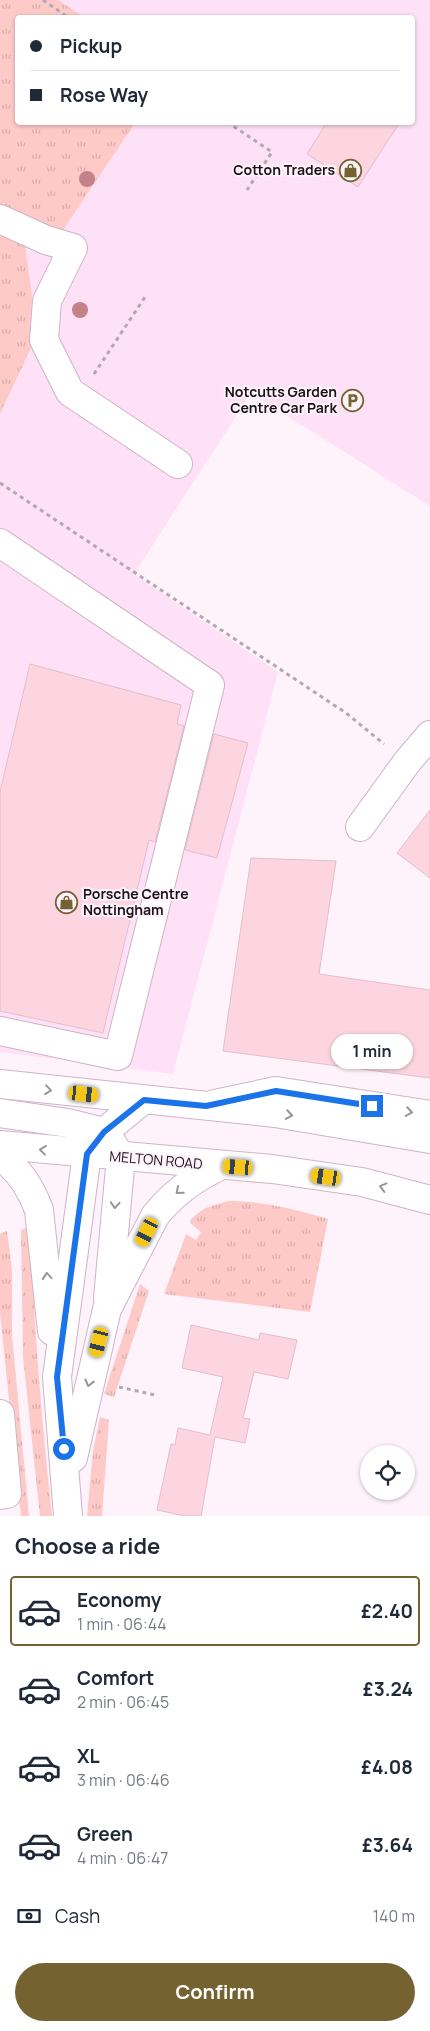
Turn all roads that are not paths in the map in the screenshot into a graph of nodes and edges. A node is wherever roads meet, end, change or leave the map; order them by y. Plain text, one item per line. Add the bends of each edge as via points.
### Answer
1 (0, 219) edge
2 (178, 464) dead end
3 (0, 543) edge
4 (430, 736) edge
5 (360, 826) dead end
6 (0, 1031) edge
7 (0, 1084) edge
8 (144, 1100) junction
9 (206, 1106) junction
10 (0, 1114) edge
11 (430, 1115) edge
12 (104, 1132) junction
13 (430, 1139) edge
14 (0, 1145) edge
15 (87, 1154) junction
16 (0, 1156) edge
17 (121, 1157) junction
18 (220, 1166) junction
19 (430, 1200) edge
20 (107, 1309) junction
21 (57, 1377) junction
22 (0, 1414) edge
23 (67, 1485) junction
24 (6, 1502) edge
25 (68, 1516) edge

1 - 2 street via 46,240 73,248 46,302 44,340 70,392
3 - 6 street via 210,685 118,1056
4 - 5 street
7 -> 8 street
8 - 9 street
8 - 12 street
9 -> 11 street via 276,1091
9 -> 13 street via 275,1113
10 - 12 street, MELTON ROAD via 68,1123
12 - 15 street
12 - 17 street
15 -> 14 street, MELTON ROAD
15 - 17 street, MELTON ROAD
15 - 21 street
21 -> 16 street via 39,1210 22,1176
17 - 18 street, MELTON ROAD
17 -> 20 street
19 -> 18 street, MELTON ROAD via 362,1182 272,1169
18 -> 20 street via 200,1175 180,1190 155,1216
20 -> 23 street
21 - 23 street
22 - 24 street
23 - 25 street

